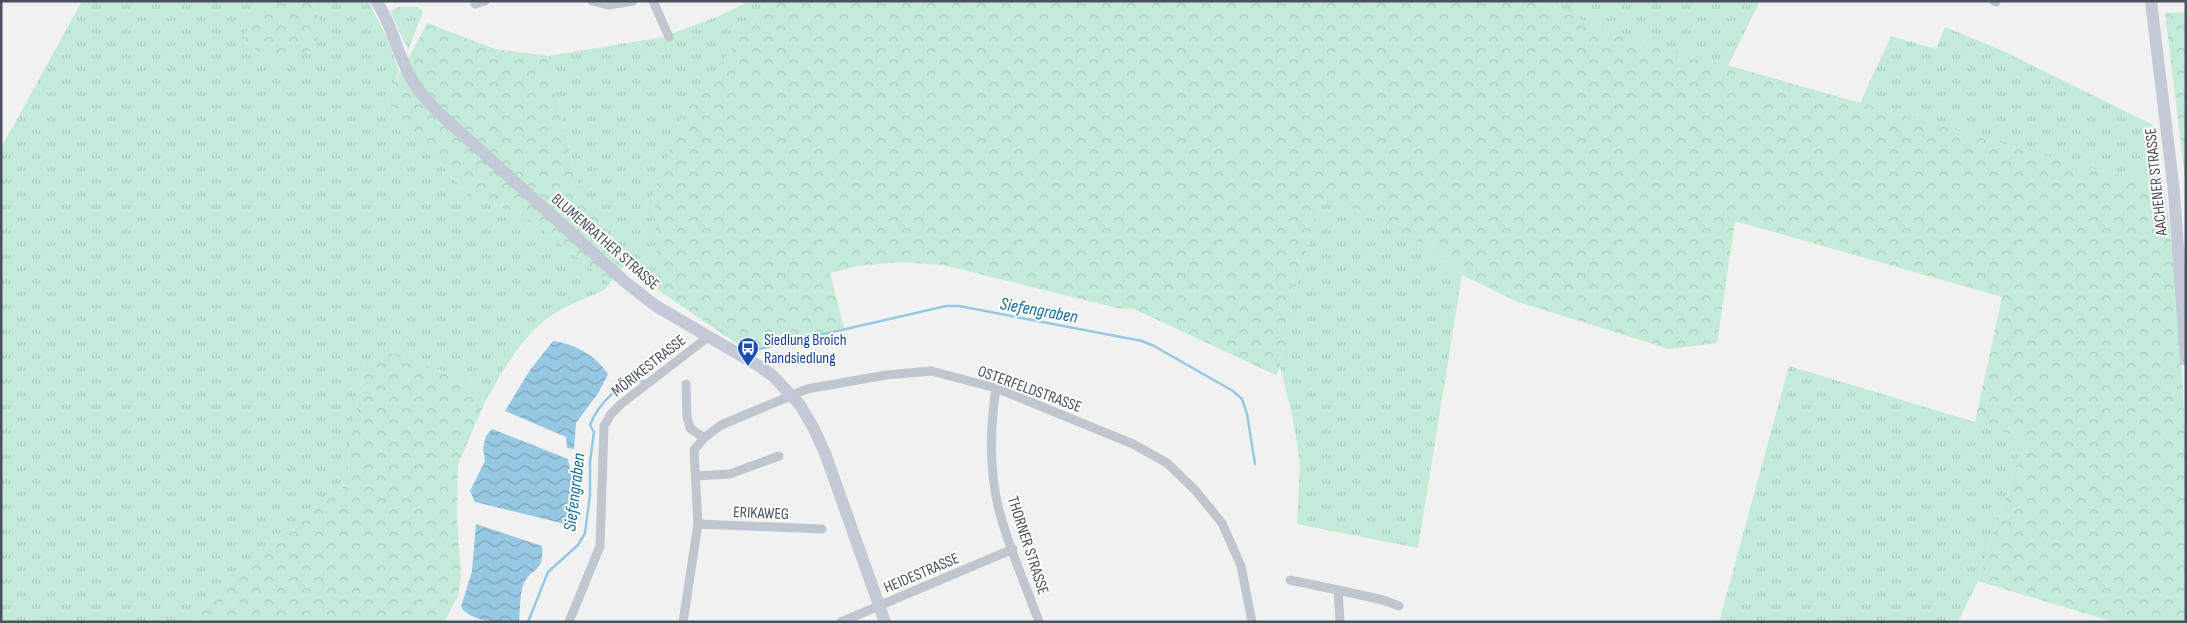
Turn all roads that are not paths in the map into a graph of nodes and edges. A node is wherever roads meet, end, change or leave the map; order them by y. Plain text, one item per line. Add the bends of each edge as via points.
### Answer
1 (376, 1) edge
2 (485, 1) edge
3 (592, 1) edge
4 (633, 1) edge
5 (653, 1) edge
6 (2151, 1) edge
7 (607, 3) edge
8 (475, 4) dead end
9 (669, 37) dead end
10 (708, 337) junction
11 (2186, 360) edge
12 (686, 384) dead end
13 (996, 388) junction
14 (792, 395) junction
15 (704, 438) junction
16 (779, 456) dead end
17 (696, 476) junction
18 (698, 524) junction
19 (822, 530) dead end
20 (1013, 549) junction
21 (1290, 580) dead end
22 (1338, 590) junction
23 (880, 606) junction
24 (1399, 606) dead end
25 (569, 622) edge
26 (683, 622) edge
27 (841, 622) edge
28 (885, 622) edge
29 (1038, 622) edge
30 (1252, 622) edge
31 (1340, 622) edge

1 - 10 street, BLUMENRATHER STRASSE via 415,86 437,111 624,281 656,306
2 - 8 street
3 - 7 street
4 - 7 street
5 - 9 street
6 - 11 street, AACHENER STRASSE via 2174,192
10 - 14 street, BLUMENRATHER STRASSE via 759,366
10 - 25 street, MÖRIKESTRASSE via 621,404 604,426 600,546
12 - 15 street via 690,428
13 - 14 street, OSTERFELDSTRASSE via 931,370 886,374 807,389
13 - 20 street, THORNER STRASSE via 992,420 995,483 1000,513
13 - 30 street, OSTERFELDSTRASSE via 1133,444 1167,463 1222,523 1241,566
14 - 15 street, OSTERFELDSTRASSE via 721,425
14 - 23 street, BLUMENRATHER STRASSE via 825,453
15 - 17 street via 694,450
16 - 17 street via 730,474
17 - 18 street
18 - 19 street, ERIKAWEG
18 - 26 street
20 - 23 street, HEIDESTRASSE
20 - 29 street, THORNER STRASSE
21 - 22 street
22 - 24 street
22 - 31 street
23 - 27 street, HEIDESTRASSE
23 - 28 street, BLUMENRATHER STRASSE

